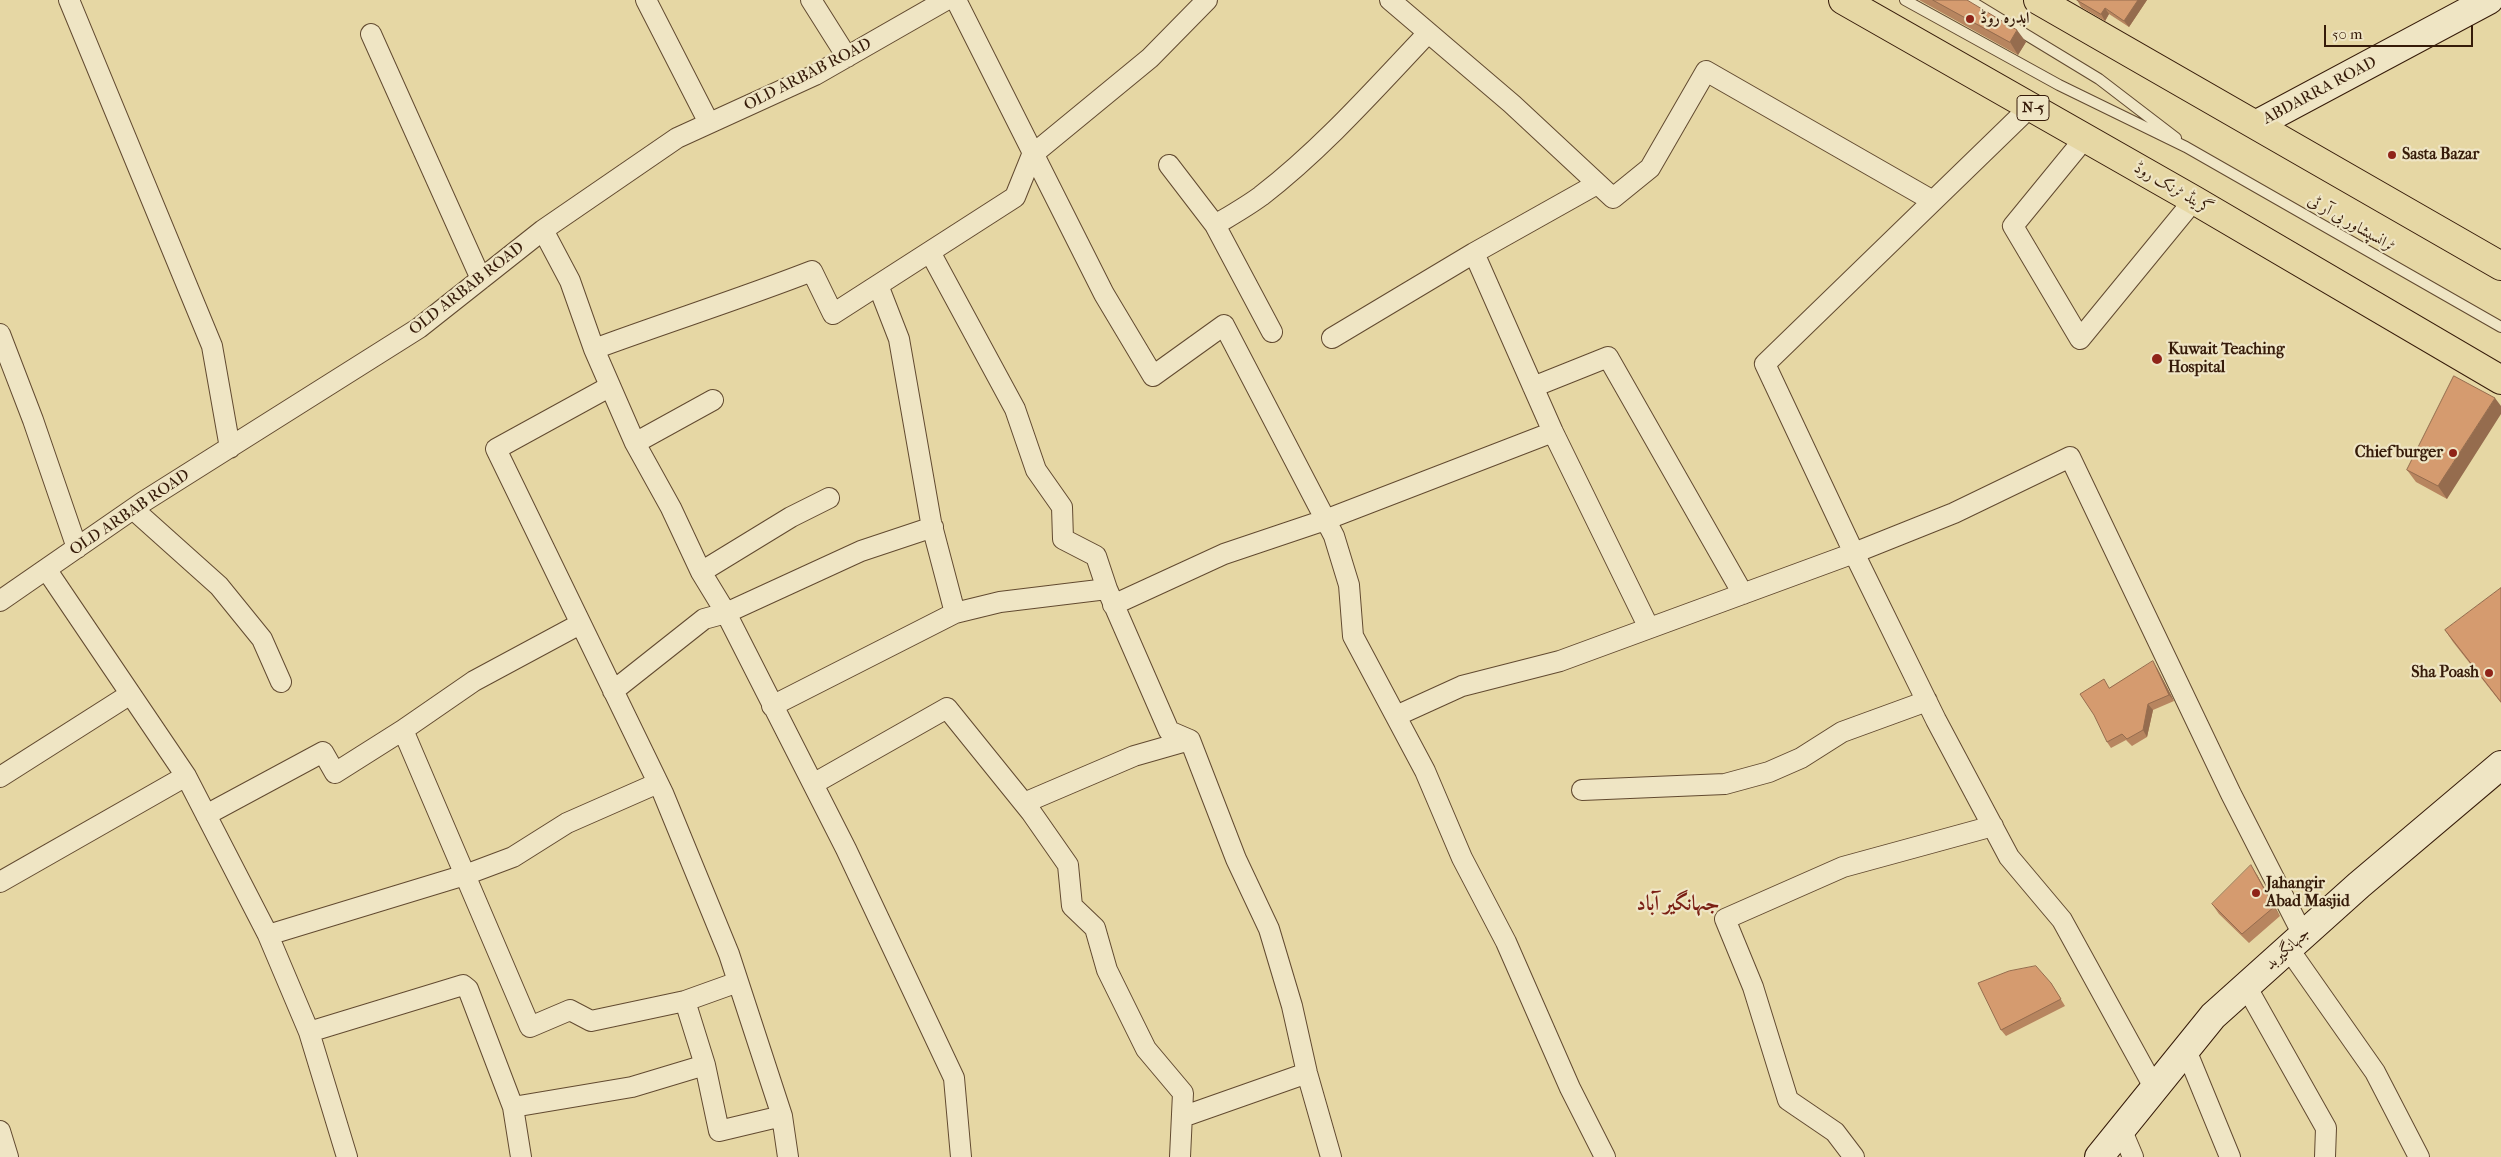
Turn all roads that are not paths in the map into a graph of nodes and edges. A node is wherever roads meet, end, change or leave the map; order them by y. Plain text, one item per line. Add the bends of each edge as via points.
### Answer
1 (69, 0) edge
2 (646, 0) edge
3 (811, 0) edge
4 (946, 0) edge
5 (956, 0) edge
6 (1208, 0) edge
7 (1390, 0) edge
8 (1843, 0) edge
9 (1905, 0) edge
10 (1969, 0) edge
11 (2038, 0) edge
12 (2489, 0) edge
13 (1428, 33) junction
14 (371, 34) dead end
15 (847, 57) junction
16 (2030, 107) junction
17 (709, 124) junction
18 (2257, 124) junction
19 (2085, 138) junction
20 (2186, 147) junction
21 (1032, 155) junction
22 (1169, 165) dead end
23 (1597, 184) junction
24 (2194, 200) junction
25 (1933, 201) junction
26 (1215, 226) junction
27 (543, 230) junction
28 (930, 252) junction
29 (1474, 253) junction
30 (2501, 266) edge
31 (481, 279) junction
32 (878, 285) junction
33 (2501, 327) edge
34 (1272, 332) dead end
35 (0, 334) edge
36 (1332, 338) dead end
37 (594, 349) junction
38 (2501, 380) edge
39 (610, 387) junction
40 (1533, 387) junction
41 (713, 400) dead end
42 (1553, 432) junction
43 (635, 443) junction
44 (230, 448) junction
45 (829, 498) dead end
46 (133, 509) junction
47 (1325, 520) junction
48 (933, 527) junction
49 (77, 548) junction
50 (1854, 553) junction
51 (46, 569) junction
52 (701, 572) junction
53 (1743, 594) junction
54 (1110, 597) junction
55 (0, 601) edge
56 (726, 613) junction
57 (955, 613) junction
58 (580, 624) junction
59 (1649, 628) junction
60 (281, 682) dead end
61 (613, 691) junction
62 (129, 695) junction
63 (1927, 701) junction
64 (772, 706) junction
65 (1396, 716) junction
66 (403, 730) junction
67 (1190, 740) junction
68 (2501, 765) edge
69 (186, 776) junction
70 (0, 778) edge
71 (658, 782) junction
72 (813, 784) junction
73 (1582, 790) dead end
74 (1024, 803) junction
75 (206, 815) junction
76 (1992, 826) junction
77 (465, 875) junction
78 (0, 882) edge
79 (268, 934) junction
80 (2296, 942) junction
81 (738, 982) junction
82 (2246, 986) junction
83 (685, 1001) junction
84 (309, 1032) junction
85 (2186, 1050) junction
86 (705, 1065) junction
87 (1307, 1073) junction
88 (2155, 1089) junction
89 (513, 1107) junction
90 (782, 1116) junction
91 (1182, 1117) junction
92 (0, 1131) edge
93 (2122, 1131) junction
94 (8, 1157) edge
95 (347, 1157) edge
96 (521, 1157) edge
97 (788, 1157) edge
98 (961, 1157) edge
99 (1180, 1157) edge
100 (1331, 1157) edge
101 (1604, 1157) edge
102 (1854, 1157) edge
103 (2099, 1157) edge
104 (2133, 1157) edge
105 (2230, 1157) edge
106 (2324, 1157) edge
107 (2419, 1157) edge

1 - 44 street via 212,346
2 - 17 street
3 - 15 street
4 - 15 street, OLD ARBAB ROAD
5 - 21 street
6 - 21 street via 1150,58
7 - 13 street
8 - 16 highway, گرینڈ ٹرنک روڈ / N-5
9 - 20 lane, ٹرانسپشاور بی آر ٹی via 2059,86
10 - 20 lane, ٹرانسپشاور بی آر ٹی via 2100,79
11 - 18 highway
12 - 18 street, ABDARRA ROAD
13 - 23 street via 1512,104
13 - 26 street via 1290,172 1259,198
14 - 31 street
15 - 17 street, OLD ARBAB ROAD via 816,75
16 - 19 highway, گرینڈ ٹرنک روڈ / N-5
16 - 25 street
17 - 27 street, OLD ARBAB ROAD via 677,138
18 - 30 highway
19 - 24 highway, گرینڈ ٹرنک روڈ / N-5
19 - 24 street via 2013,226 2080,339
20 - 33 lane, ٹرانسپشاور بی آر ٹی
21 - 28 street via 1015,197
21 - 47 street via 1104,294 1153,376 1224,325
22 - 26 street
23 - 25 street via 1613,198 1650,168 1706,71
23 - 29 street
24 - 38 highway, گرینڈ ٹرنک روڈ / N-5
25 - 50 street via 1765,364
26 - 34 street
27 - 31 street, OLD ARBAB ROAD
27 - 37 street via 570,281
28 - 32 street
28 - 54 street via 1015,410 1036,470 1062,507 1063,539 1096,556
29 - 36 street
29 - 40 street
31 - 44 street, OLD ARBAB ROAD via 419,328
32 - 37 street via 833,314 812,271 750,296 688,314
32 - 48 street via 899,339
35 - 49 street
37 - 39 street
39 - 43 street
39 - 58 street via 496,449
40 - 42 street
40 - 53 street via 1608,357
41 - 43 street
42 - 47 street
42 - 59 street
43 - 52 street
44 - 46 street, OLD ARBAB ROAD
45 - 52 street via 791,517
46 - 49 street, OLD ARBAB ROAD
46 - 60 street via 219,586 262,639
47 - 54 street
47 - 65 street via 1334,536 1349,585 1353,636
48 - 56 street via 861,550
48 - 57 street
49 - 51 street, OLD ARBAB ROAD
50 - 53 street
50 - 63 street
50 - 80 street via 1954,513 2070,457 2231,794
51 - 55 street, OLD ARBAB ROAD
51 - 62 street
52 - 56 street
53 - 59 street
54 - 57 street via 1000,602
54 - 67 street via 1170,730
56 - 61 street via 704,619
56 - 64 street
57 - 64 street
58 - 61 street
58 - 66 street via 474,681
59 - 65 street via 1560,661 1462,686
61 - 71 street
62 - 69 street
62 - 70 street
63 - 73 street via 1842,732 1801,758 1769,772 1725,784
63 - 76 street
64 - 72 street
65 - 101 street via 1425,771 1462,858 1506,942
66 - 75 street via 335,773 322,752
66 - 77 street
67 - 74 street via 1134,756
67 - 87 street via 1236,859 1269,930 1292,1006
68 - 80 street, جہانگیربد
69 - 75 street
69 - 78 street
71 - 77 street via 567,823 513,857
71 - 81 street
72 - 74 street via 948,708
72 - 98 street via 889,936 954,1078
74 - 91 street via 1068,865 1072,906 1094,928 1107,970 1146,1049 1183,1094
75 - 79 street
76 - 88 street via 2009,858 2062,920
76 - 102 street via 1843,867 1725,919 1753,987 1788,1100 1835,1132
77 - 79 street
77 - 83 street via 530,1027 570,1010 591,1021
79 - 84 street
80 - 82 street, جہانگیربد
80 - 107 street via 2374,1072
81 - 83 street
81 - 90 street
82 - 85 street, جہانگیربد via 2213,1016
82 - 106 street via 2326,1128
83 - 86 street
84 - 89 street via 463,985 468,989
84 - 95 street
85 - 88 street, جہانگیربد
85 - 105 street
86 - 89 street via 632,1087
86 - 90 street via 720,1131
87 - 91 street
87 - 100 street
88 - 93 street, جہانگیربد
89 - 96 street
90 - 97 street
91 - 99 street
92 - 94 street
93 - 103 street, جہانگیربد
93 - 104 street

